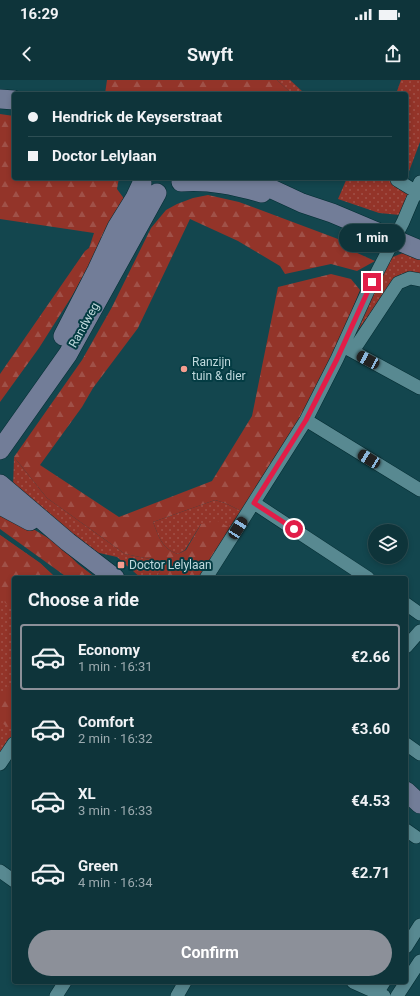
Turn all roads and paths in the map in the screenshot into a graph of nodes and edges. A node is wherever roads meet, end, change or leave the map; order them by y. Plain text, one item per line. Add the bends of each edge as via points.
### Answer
1 (0, 99) edge
2 (12, 100) edge
3 (182, 180) edge
4 (252, 180) edge
5 (397, 180) dead end
6 (146, 185) edge
7 (419, 189) edge
8 (302, 203) junction
9 (394, 238) junction
10 (420, 250) edge
11 (420, 280) edge
12 (343, 346) junction
13 (420, 388) edge
14 (306, 420) junction
15 (0, 430) edge
16 (0, 450) edge
17 (0, 484) edge
18 (420, 490) edge
19 (254, 503) junction
20 (0, 505) edge
21 (68, 542) junction
22 (112, 576) edge
23 (207, 576) edge
24 (365, 576) edge
25 (408, 605) edge
26 (420, 614) edge
27 (420, 632) edge
28 (408, 645) edge
29 (12, 745) edge
30 (408, 745) edge
31 (420, 754) edge
32 (0, 764) edge
33 (408, 784) edge
34 (408, 792) edge
35 (420, 793) edge
36 (420, 804) edge
37 (0, 871) edge
38 (12, 879) edge
39 (420, 925) edge
40 (408, 944) edge
41 (420, 961) edge
42 (408, 979) edge
43 (64, 984) edge
44 (184, 984) edge
45 (357, 984) edge
46 (383, 984) edge
47 (404, 984) edge
48 (380, 995) edge
49 (56, 996) edge
50 (177, 996) edge
51 (397, 996) edge

1 - 2 main road
3 - 6 main road via 171,191
3 - 8 main road via 227,183
4 - 8 main road
5 - 7 street
6 - 15 main road, Randweg via 117,227 58,346
6 - 16 main road, Randweg via 68,354
7 - 9 street
8 - 9 main road
9 - 10 main road
9 - 12 street
11 - 12 street via 410,278 398,283 356,345
12 - 13 street
12 - 14 street
14 - 18 street
14 - 19 street
17 - 21 main road
19 - 23 street
19 - 24 street
20 - 21 main road
21 - 22 main road
25 - 26 street
27 - 28 street
29 - 32 street
30 - 31 street
33 - 35 main road
34 - 36 main road
37 - 38 street
39 - 40 street
41 - 42 street
43 - 49 street
44 - 50 street
45 - 48 street
46 - 48 street
47 - 51 street

